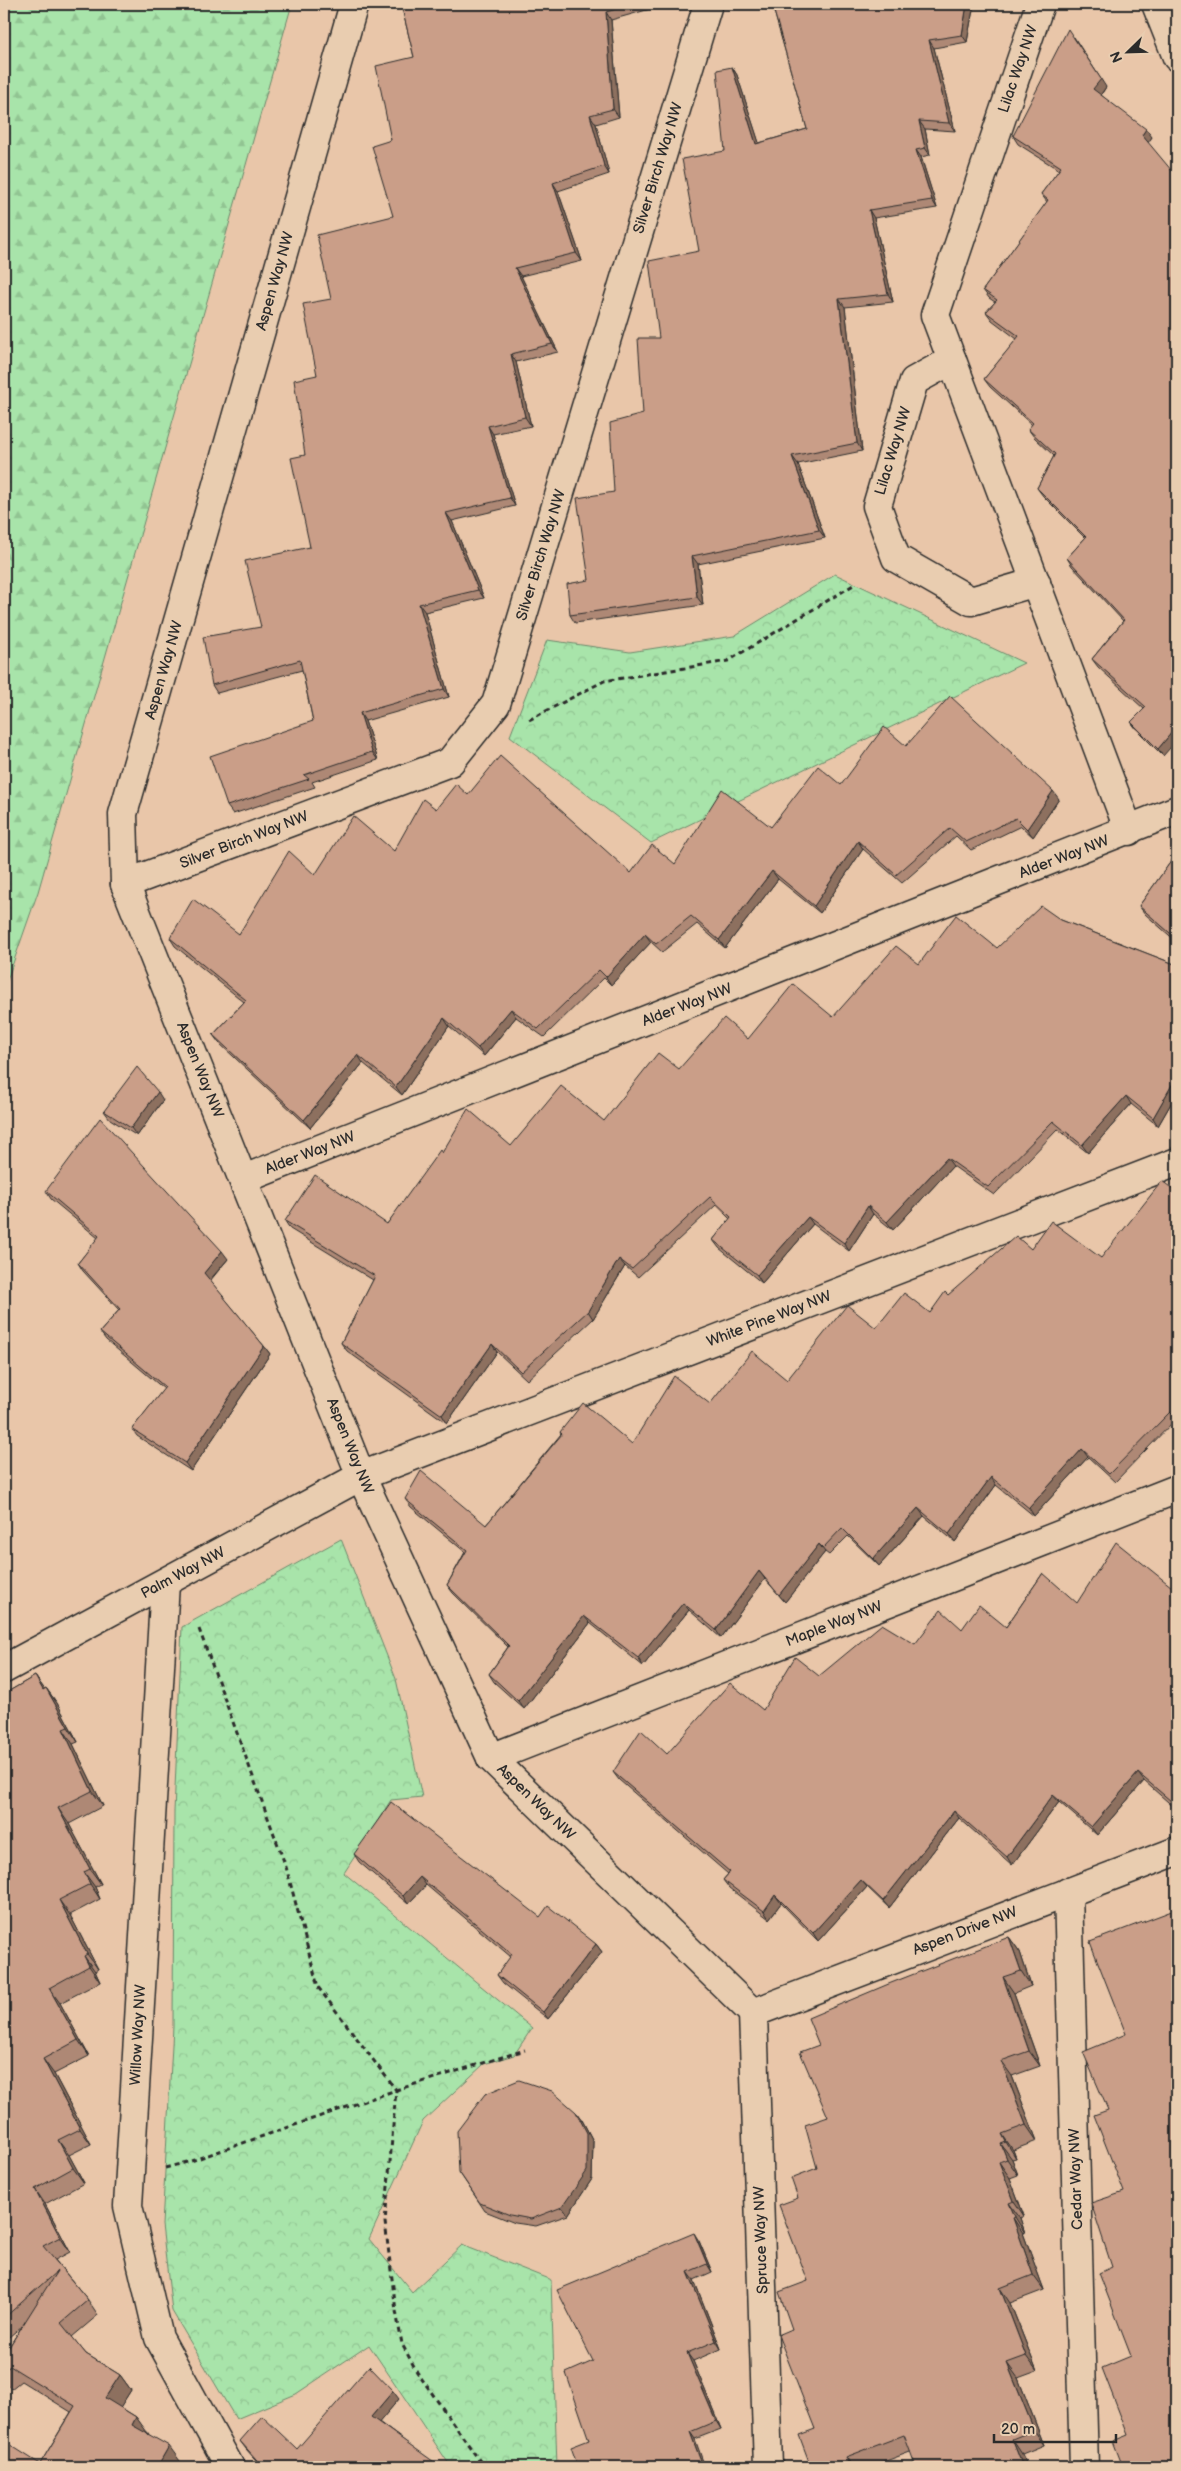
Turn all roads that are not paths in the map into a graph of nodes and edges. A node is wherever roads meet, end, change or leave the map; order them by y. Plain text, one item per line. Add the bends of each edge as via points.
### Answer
1 (354, 4) edge
2 (708, 4) edge
3 (1040, 4) edge
4 (1156, 4) edge
5 (1177, 57) edge
6 (952, 360) junction
7 (1036, 582) junction
8 (1177, 810) edge
9 (1130, 831) junction
10 (126, 884) junction
11 (1177, 1162) edge
12 (244, 1179) junction
13 (361, 1476) junction
14 (1177, 1489) edge
15 (165, 1582) junction
16 (4, 1669) edge
17 (491, 1758) junction
18 (1177, 1851) edge
19 (1068, 1892) junction
20 (753, 2013) junction
21 (230, 2467) edge
22 (768, 2467) edge
23 (1084, 2467) edge

1 - 10 street, Aspen Way NW via 123,814
2 - 10 street, Silver Birch Way NW via 496,704 450,762
3 - 6 street, Lilac Way NW via 935,315
4 - 5 street
6 - 7 street, Lilac Way NW
6 - 7 street, Lilac Way NW via 914,381 877,506 896,558 971,600
7 - 9 street, Lilac Way NW
8 - 9 street, Alder Way NW
9 - 12 street, Alder Way NW
10 - 12 street, Aspen Way NW
11 - 13 street, White Pine Way NW
12 - 13 street, Aspen Way NW
13 - 15 street, Palm Way NW
13 - 17 street, Aspen Way NW
14 - 17 street, Maple Way NW
15 - 16 street, Palm Way NW
15 - 21 street, Willow Way NW via 128,2206 159,2338
17 - 20 street, Aspen Way NW
18 - 19 street, Aspen Drive NW
19 - 20 street, Aspen Drive NW
19 - 23 street, Cedar Way NW
20 - 22 street, Spruce Way NW

